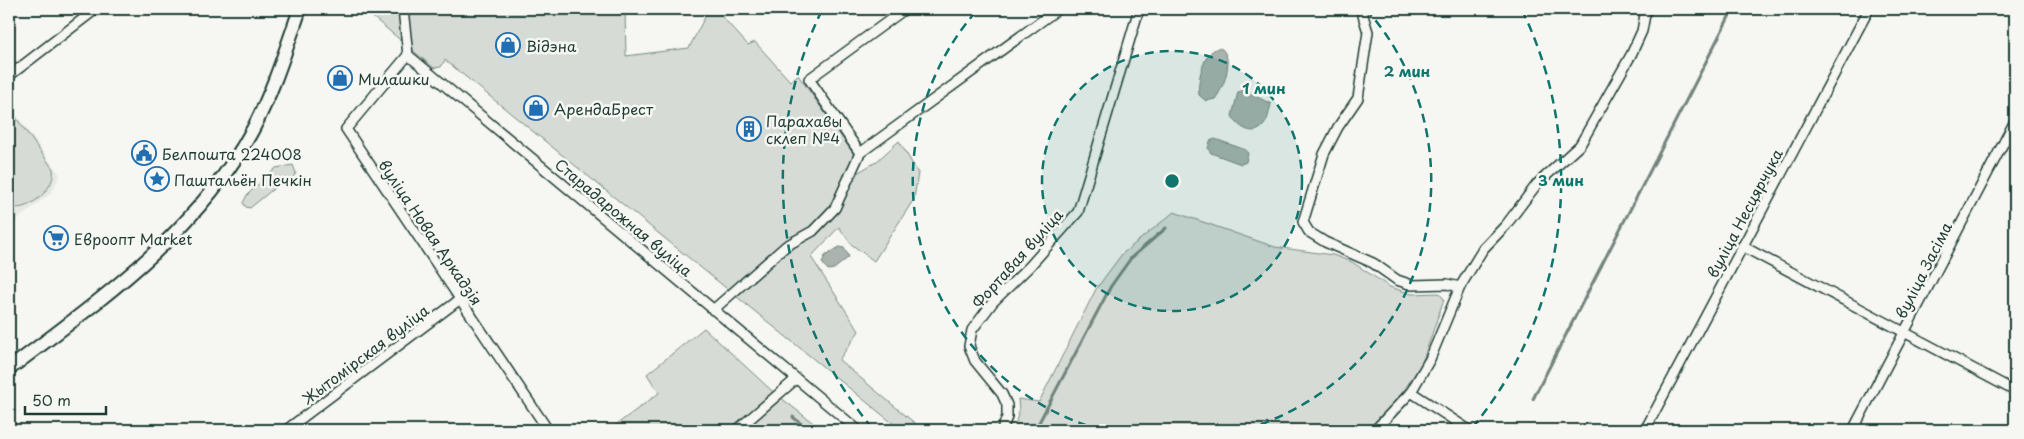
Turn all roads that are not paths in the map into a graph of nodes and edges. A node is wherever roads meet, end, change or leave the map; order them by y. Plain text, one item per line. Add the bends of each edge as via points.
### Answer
1 (96, 9) edge
2 (300, 9) edge
3 (403, 9) edge
4 (905, 9) edge
5 (1058, 9) edge
6 (1139, 9) edge
7 (1361, 9) edge
8 (1646, 9) edge
9 (1869, 9) edge
10 (408, 55) junction
11 (9, 76) edge
12 (2015, 121) edge
13 (860, 153) junction
14 (1742, 246) junction
15 (1460, 287) junction
16 (459, 300) junction
17 (714, 310) junction
18 (1906, 333) junction
19 (9, 368) edge
20 (796, 380) junction
21 (2015, 391) edge
22 (1411, 392) junction
23 (286, 430) edge
24 (548, 430) edge
25 (738, 430) edge
26 (858, 430) edge
27 (1002, 430) edge
28 (1375, 430) edge
29 (1469, 430) edge
30 (1645, 430) edge
31 (1853, 430) edge

1 - 11 street
2 - 19 main road via 278,73 253,129 191,216 129,277
3 - 10 street
4 - 13 street via 809,79
5 - 13 street
6 - 27 street, Фортавая вуліца via 1078,212 972,330 969,346 975,361 1007,405
7 - 15 street via 1368,32 1358,98 1324,154 1303,222 1309,232 1373,263 1397,280 1412,285
8 - 15 street via 1642,30 1631,55 1580,146 1537,184 1483,249
9 - 14 street, вуліца Несцярчука
10 - 16 street, вуліца Новая Аркадзія via 346,129
10 - 17 street, Старадарожная вуліца
12 - 18 street, вуліца Засіма
13 - 17 street via 835,208 814,231 786,246
14 - 18 street
14 - 30 street, вуліца Несцярчука
15 - 22 street via 1430,359
16 - 23 street, Жытомірская вуліца
16 - 24 street, вуліца Новая Аркадзія
17 - 20 street, Старадарожная вуліца
18 - 21 street
18 - 31 street, вуліца Засіма
20 - 25 street
20 - 26 street, Старадарожная вуліца
22 - 28 street
22 - 29 street

